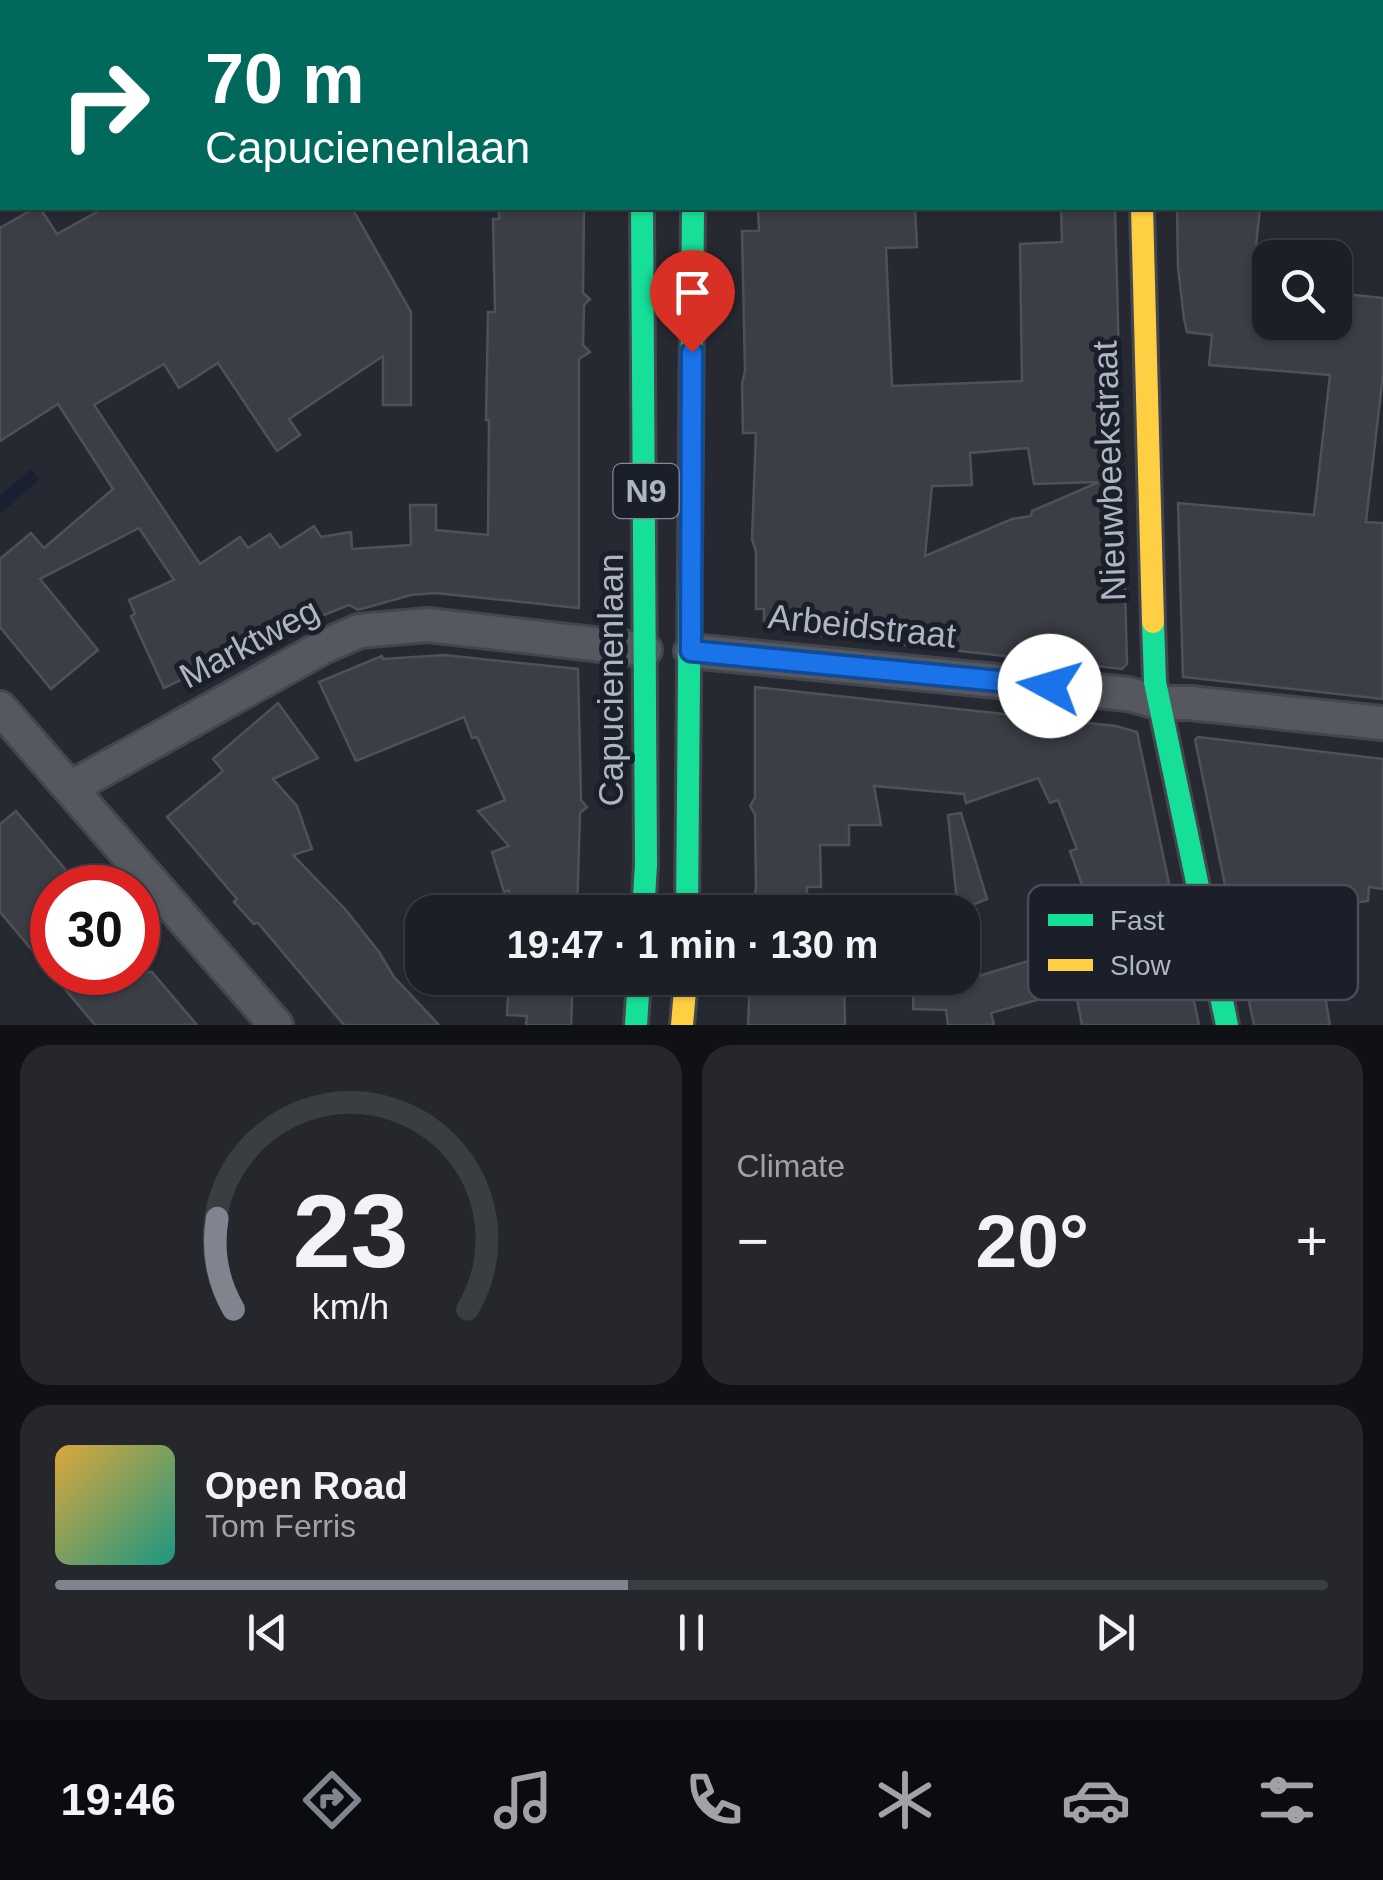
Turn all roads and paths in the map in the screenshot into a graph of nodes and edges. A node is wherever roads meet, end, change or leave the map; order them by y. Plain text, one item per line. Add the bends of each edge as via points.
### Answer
1 (642, 210) edge
2 (693, 210) edge
3 (1142, 210) edge
4 (645, 650) junction
5 (691, 651) junction
6 (1160, 703) junction
7 (0, 708) edge
8 (1383, 723) edge
9 (72, 787) junction
10 (1198, 885) edge
11 (644, 895) edge
12 (687, 895) edge
13 (638, 995) edge
14 (685, 995) edge
15 (1222, 1000) edge
16 (276, 1025) edge
17 (636, 1025) edge
18 (682, 1025) edge
19 (1227, 1025) edge

1 - 4 main road, Capucienenlaan / N9
2 - 5 main road, N9
3 - 6 main road, Nieuwbeekstraat
4 - 9 street, Marktweg via 428,625 359,631
4 - 11 main road, Capucienenlaan / N9
5 - 6 street, Arbeidstraat via 1128,694
5 - 12 main road, N9
6 - 8 street, Arbeidstraat
6 - 10 main road, Nieuwbeekstraat
7 - 9 street
9 - 16 street
13 - 17 main road
14 - 18 main road
15 - 19 main road, Nieuwbeekstraat

